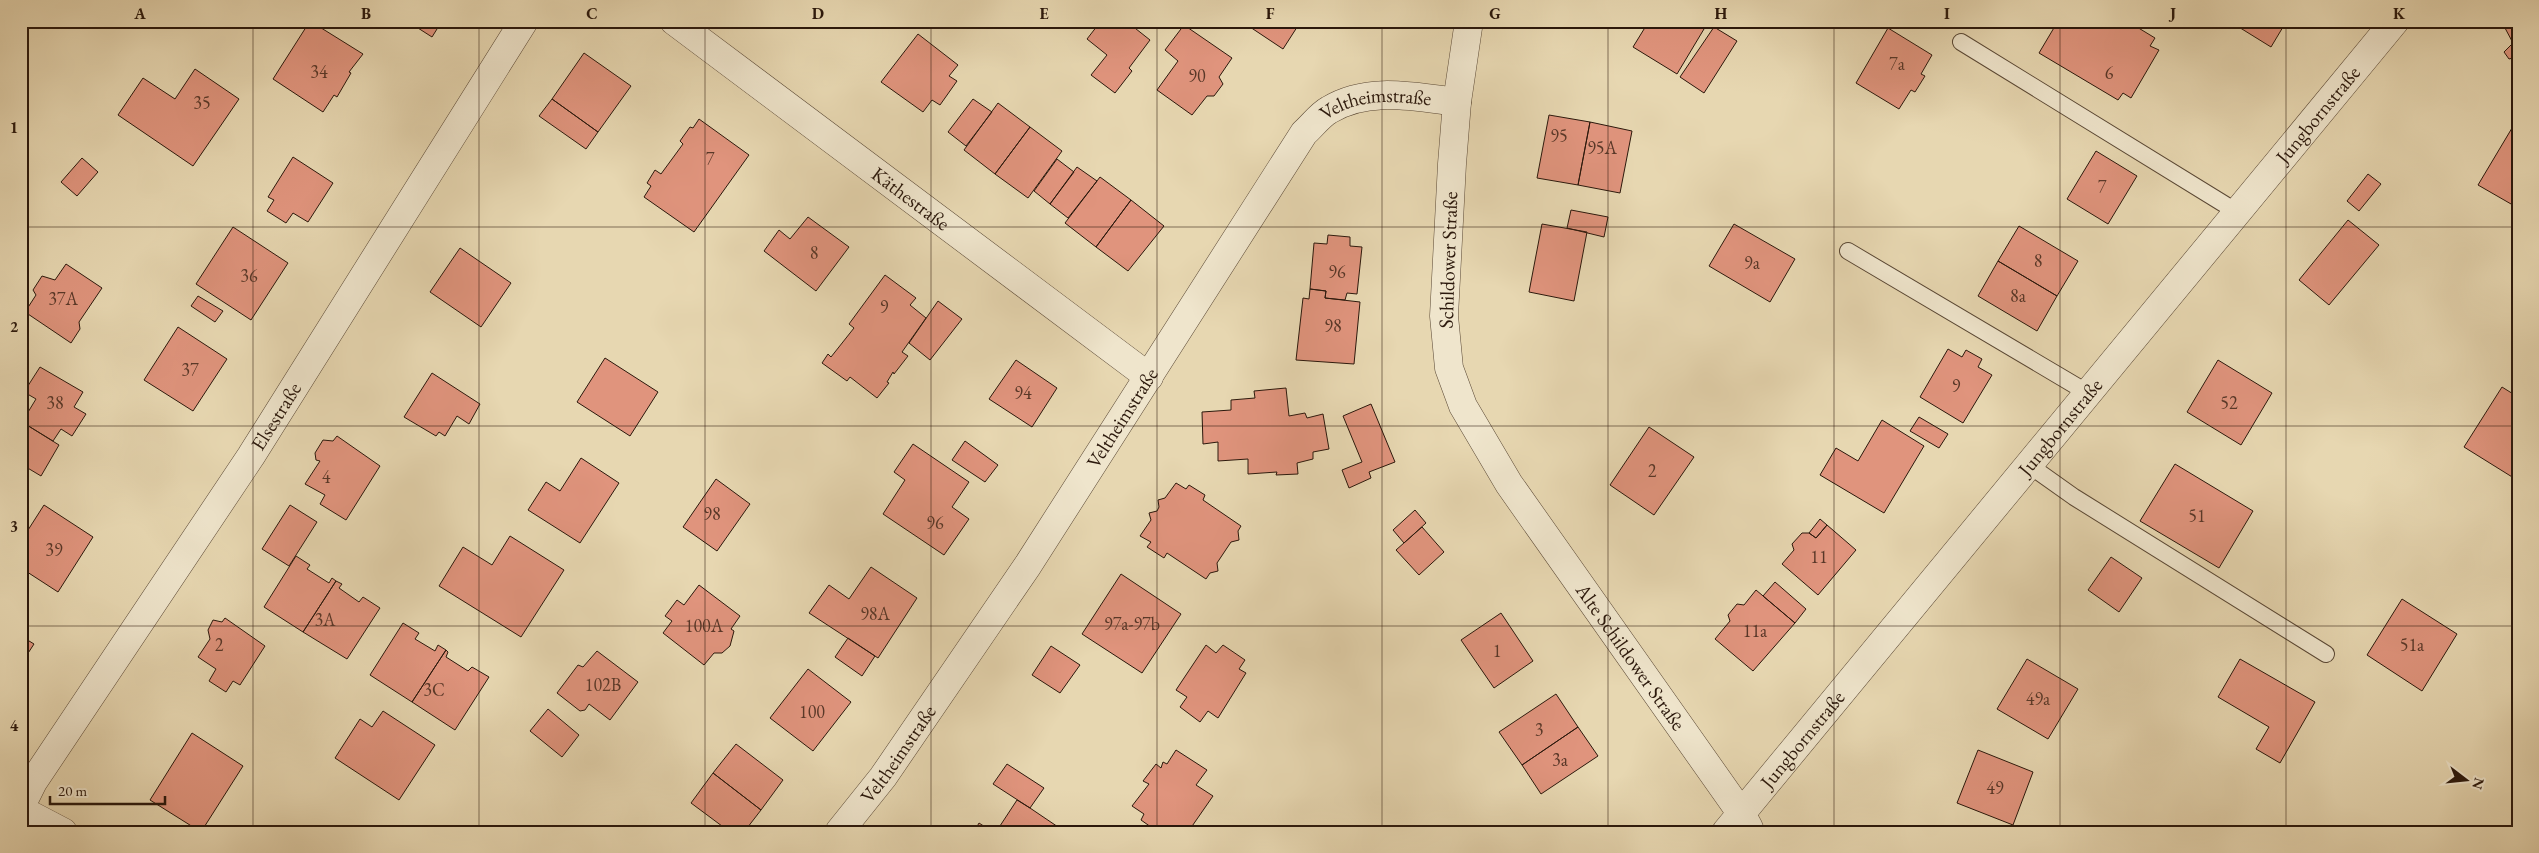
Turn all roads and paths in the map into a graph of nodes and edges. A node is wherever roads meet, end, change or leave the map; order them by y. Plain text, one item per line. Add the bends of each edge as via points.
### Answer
1 (524, 21) edge
2 (674, 21) edge
3 (1469, 21) edge
4 (2395, 21) edge
5 (1961, 42) dead end
6 (1457, 102) junction
7 (2237, 212) junction
8 (1848, 251) dead end
9 (1149, 377) junction
10 (2088, 393) junction
11 (2029, 465) junction
12 (1509, 484) joint
13 (2326, 654) dead end
14 (21, 806) edge
15 (21, 810) edge
16 (1739, 826) edge
17 (63, 832) edge
18 (839, 832) edge

1 - 14 street, Elsestraße via 251,456 33,782
2 - 9 street, Käthestraße
3 - 6 street, Schildower Straße
4 - 7 street, Jungbornstraße
5 - 7 lane
6 - 9 street, Veltheimstraße via 1372,95 1350,99 1328,110 1304,134
6 - 12 street, Schildower Straße via 1444,316 1449,368 1463,406
7 - 10 street, Jungbornstraße
8 - 10 lane
9 - 18 street, Veltheimstraße via 1022,574 883,777
10 - 11 street, Jungbornstraße
11 - 13 lane via 2074,497
11 - 16 street, Jungbornstraße
12 - 16 street, Alte Schildower Straße
15 - 17 street

